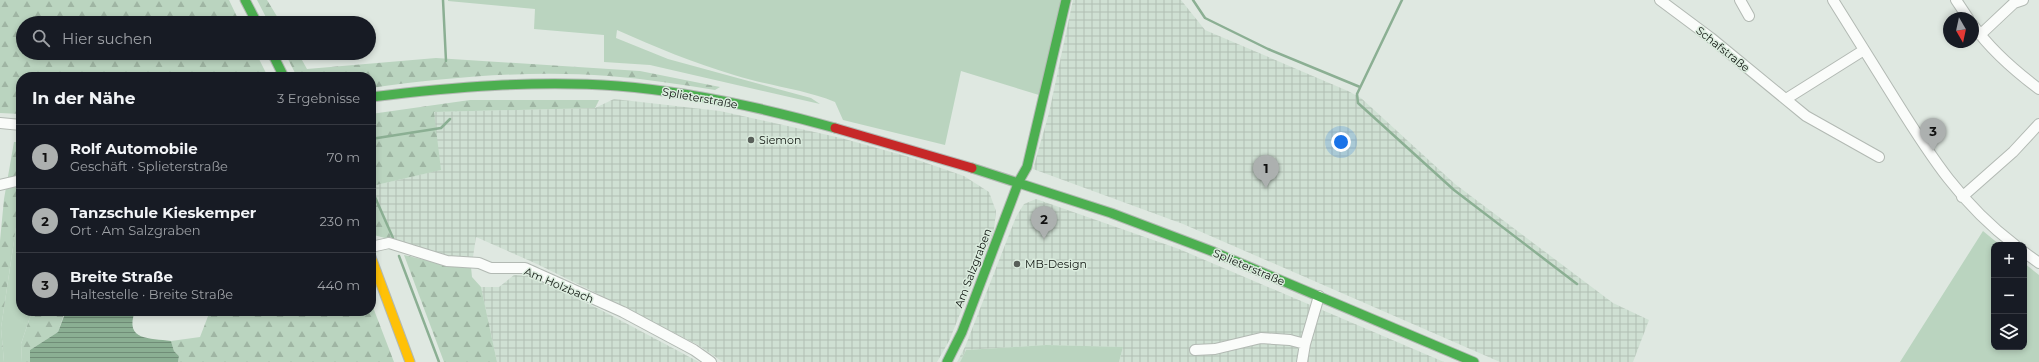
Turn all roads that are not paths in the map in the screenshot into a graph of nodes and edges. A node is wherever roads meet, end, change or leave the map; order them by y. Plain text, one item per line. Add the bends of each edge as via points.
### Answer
1 (245, 0) edge
2 (1066, 0) edge
3 (1660, 0) edge
4 (1740, 0) edge
5 (1832, 0) edge
6 (1956, 0) edge
7 (2023, 0) edge
8 (1964, 12) edge
9 (253, 16) edge
10 (1749, 16) dead end
11 (1980, 34) joint
12 (1864, 50) junction
13 (276, 60) edge
14 (282, 72) edge
15 (2039, 89) edge
16 (376, 97) edge
17 (1786, 99) junction
18 (0, 123) edge
19 (2039, 124) edge
20 (16, 125) edge
21 (1879, 157) dead end
22 (16, 181) edge
23 (1019, 181) junction
24 (0, 185) edge
25 (1962, 197) junction
26 (2011, 242) edge
27 (376, 246) edge
28 (2027, 254) edge
29 (2039, 263) edge
30 (376, 270) edge
31 (1319, 296) junction
32 (1305, 344) junction
33 (1195, 350) dead end
34 (410, 362) edge
35 (712, 362) edge
36 (947, 362) edge
37 (1302, 362) edge
38 (1474, 362) edge

1 - 9 street
2 - 23 street via 1027,167
3 - 17 street, Schafstraße
4 - 10 street
5 - 12 street
6 - 8 street
7 - 11 street via 2014,3
11 - 15 street via 2022,77
12 - 17 street
12 - 25 street via 1930,155
13 - 14 street
16 - 23 street, Splieterstraße via 455,88 538,84 652,90 778,112
17 - 21 street, Schafstraße via 1806,116
18 - 20 street
19 - 25 street via 2013,152
22 - 24 street
23 - 31 street, Splieterstraße via 1177,237
23 - 36 street, Am Salzgraben via 962,332
25 - 26 street via 1982,218
27 - 35 street, Am Holzbach via 389,243 447,261 479,263 491,268 525,268 623,312
28 - 29 street
30 - 34 street
31 - 32 street
31 - 38 street, Splieterstraße
32 - 33 street via 1261,338 1215,349
32 - 37 street

